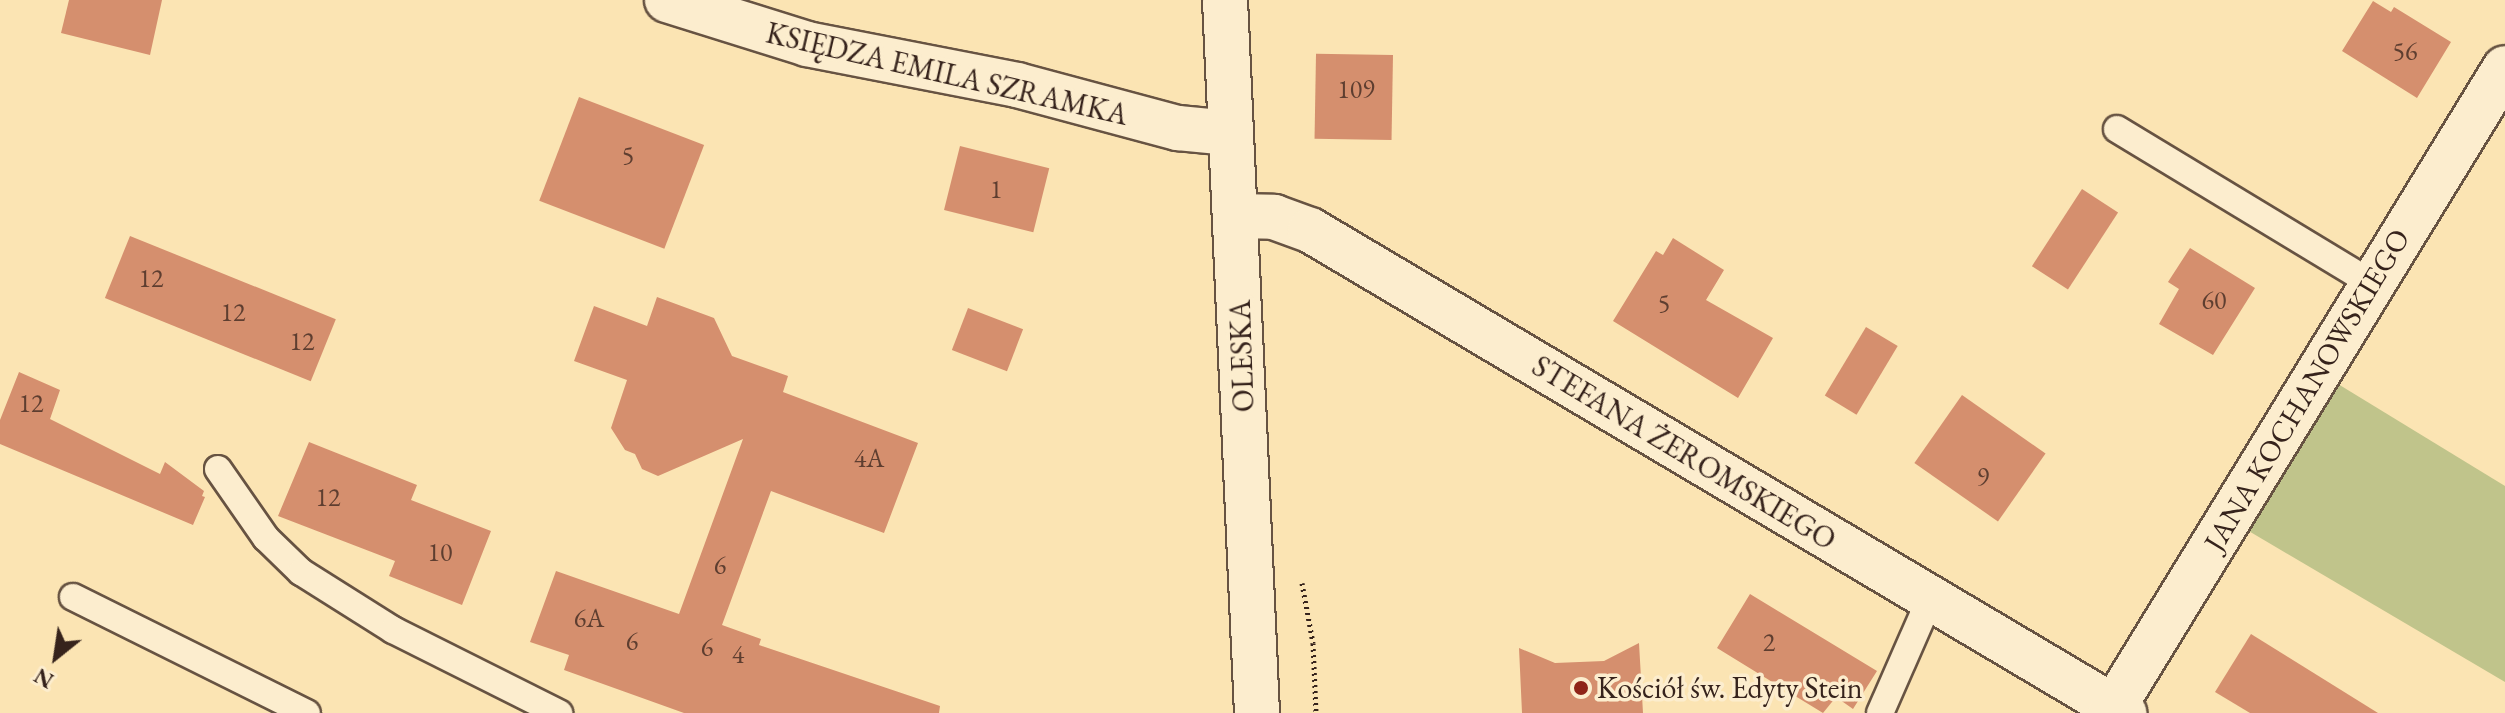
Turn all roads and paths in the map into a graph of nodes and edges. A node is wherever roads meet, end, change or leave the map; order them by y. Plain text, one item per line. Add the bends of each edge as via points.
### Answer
1 (667, 0) edge
2 (1225, 0) edge
3 (2505, 68) edge
4 (2117, 129) dead end
5 (1230, 133) junction
6 (1235, 216) junction
7 (2373, 284) junction
8 (218, 469) dead end
9 (73, 597) dead end
10 (1930, 599) junction
11 (2116, 711) edge
12 (307, 713) edge
13 (559, 713) edge
14 (1257, 713) edge
15 (1880, 713) edge

1 - 5 street, KSIĘDZA EMILA SZRAMKA via 807,44 1003,82 1178,128
2 - 5 street, OLESKA
3 - 7 street, JANA KOCHANOWSKIEGO
4 - 7 lane
5 - 6 street, OLESKA
6 - 10 street, STEFANA ŻEROMSKIEGO via 1274,217 1310,230
6 - 14 street, OLESKA
7 - 11 street, JANA KOCHANOWSKIEGO
8 - 13 lane via 266,538 301,572 393,630
9 - 12 lane
10 - 11 street, STEFANA ŻEROMSKIEGO
10 - 15 lane

